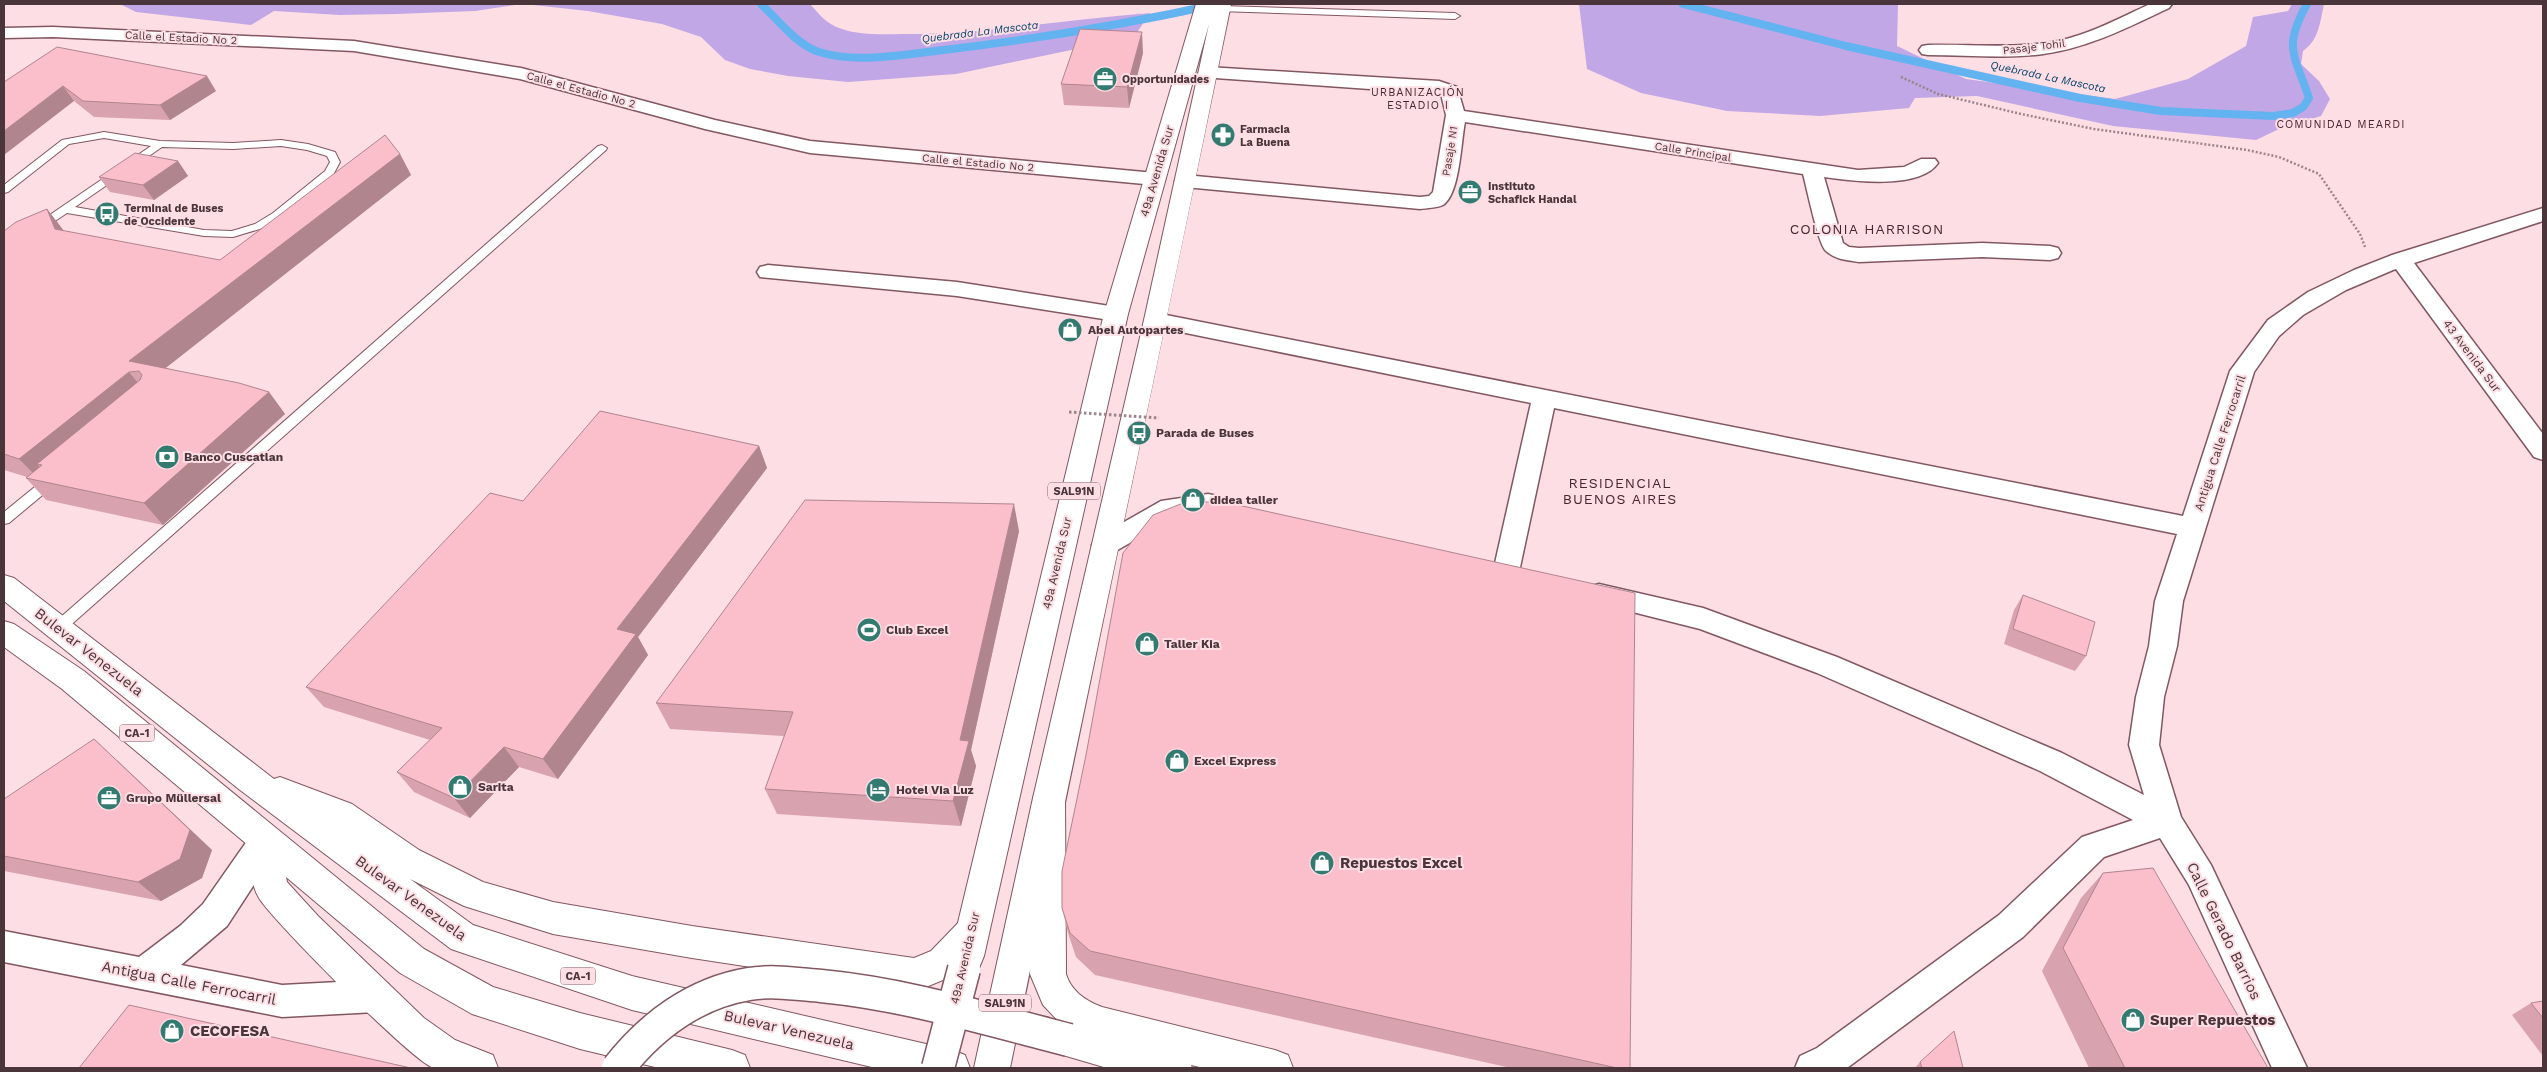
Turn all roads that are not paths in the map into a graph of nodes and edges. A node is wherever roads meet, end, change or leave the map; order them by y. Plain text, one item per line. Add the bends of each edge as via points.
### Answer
1 (2163, 4) edge
2 (1214, 8) edge
3 (1455, 16) dead end
4 (7, 37) edge
5 (1928, 50) dead end
6 (1208, 73) junction
7 (1456, 115) junction
8 (160, 144) junction
9 (602, 148) dead end
10 (1928, 163) dead end
11 (1812, 170) junction
12 (1154, 179) junction
13 (1185, 181) junction
14 (4, 190) edge
15 (66, 209) junction
16 (2543, 214) edge
17 (26, 236) edge
18 (2050, 253) dead end
19 (2400, 260) junction
20 (768, 272) dead end
21 (1116, 314) junction
22 (1156, 320) junction
23 (1544, 398) junction
24 (2543, 451) edge
25 (63, 471) edge
26 (1236, 510) edge
27 (4, 519) edge
28 (2194, 528) junction
29 (1105, 545) junction
30 (1477, 565) edge
31 (1506, 572) junction
32 (1534, 578) edge
33 (4, 586) edge
34 (1571, 587) edge
35 (59, 627) junction
36 (4, 632) edge
37 (251, 780) junction
38 (1049, 798) junction
39 (2167, 822) junction
40 (265, 841) junction
41 (971, 933) junction
42 (4, 947) edge
43 (142, 975) junction
44 (376, 996) junction
45 (480, 1068) edge
46 (618, 1068) edge
47 (732, 1068) edge
48 (938, 1068) edge
49 (952, 1068) edge
50 (992, 1068) edge
51 (1174, 1068) edge
52 (1275, 1068) edge
53 (1812, 1068) edge
54 (2290, 1068) edge

1 - 5 street, Pasaje Tohil via 2108,30 2059,46 2000,51
2 - 3 lane
2 - 6 main road, 49a Avenida Sur / SAL91N
2 - 12 main road, 49a Avenida Sur / SAL91N
4 - 12 street, Calle el Estadio No 2 via 53,32 354,46 521,74 712,125 810,147
6 - 7 street, Pasaje N1 via 1439,87 1450,91
6 - 13 main road, 49a Avenida Sur / SAL91N
7 - 11 street, Calle Principal
7 - 13 street, Pasaje N1 via 1443,194 1435,200 1420,202
8 - 14 lane via 104,135 66,142
8 - 15 lane
8 - 15 lane via 280,143 331,154 335,162 329,173 277,214 259,226 233,234 204,233
9 - 35 lane
10 - 11 street, Calle Principal via 1908,173 1858,176
11 - 18 street via 1833,246 1843,253 1982,250
12 - 21 main road, 49a Avenida Sur / SAL91N
13 - 22 main road, 49a Avenida Sur / SAL91N
15 - 17 lane
16 - 19 street, Antigua Calle Ferrocarril
19 - 24 street, 43 Avenida Sur
19 - 28 street, Antigua Calle Ferrocarril via 2327,292 2294,311 2262,340 2242,371
20 - 21 street via 957,289
21 - 41 main road, 49a Avenida Sur / SAL91N
22 - 23 street
22 - 29 main road, 49a Avenida Sur / SAL91N
23 - 28 street
23 - 31 street
25 - 27 lane
26 - 29 street via 1207,503 1170,508
28 - 39 street, Antigua Calle Ferrocarril via 2169,601 2144,745
29 - 38 main road, 49a Avenida Sur / SAL91N
30 - 31 street
31 - 32 street
33 - 35 main road, Bulevar Venezuela / CA-1
34 - 39 street via 1703,619 1762,640 2051,762
35 - 37 main road, Bulevar Venezuela / CA-1
36 - 40 main road, CA-1 via 72,680
37 - 41 main road via 341,814 408,861 476,895 553,918 914,975 943,963
37 - 49 main road, Bulevar Venezuela / CA-1 via 462,938 632,993
38 - 50 main road, 49a Avenida Sur / SAL91N
38 - 52 main road via 1048,974 1051,988 1062,1004 1077,1016 1102,1025
39 - 53 street via 2094,847 2011,926 1829,1060
39 - 54 street, Calle Gerado Barrios via 2200,875
40 - 43 street via 214,914 192,937
40 - 44 main road via 271,888
40 - 47 main road, CA-1 via 412,962 485,1002 580,1031
41 - 48 main road, 49a Avenida Sur / SAL91N, bridge
42 - 43 street, Antigua Calle Ferrocarril
43 - 44 street, Antigua Calle Ferrocarril via 282,1001
44 - 45 main road via 410,1030 443,1054
46 - 51 main road, bridge via 650,1032 714,993 748,984 776,982 837,987 905,999

